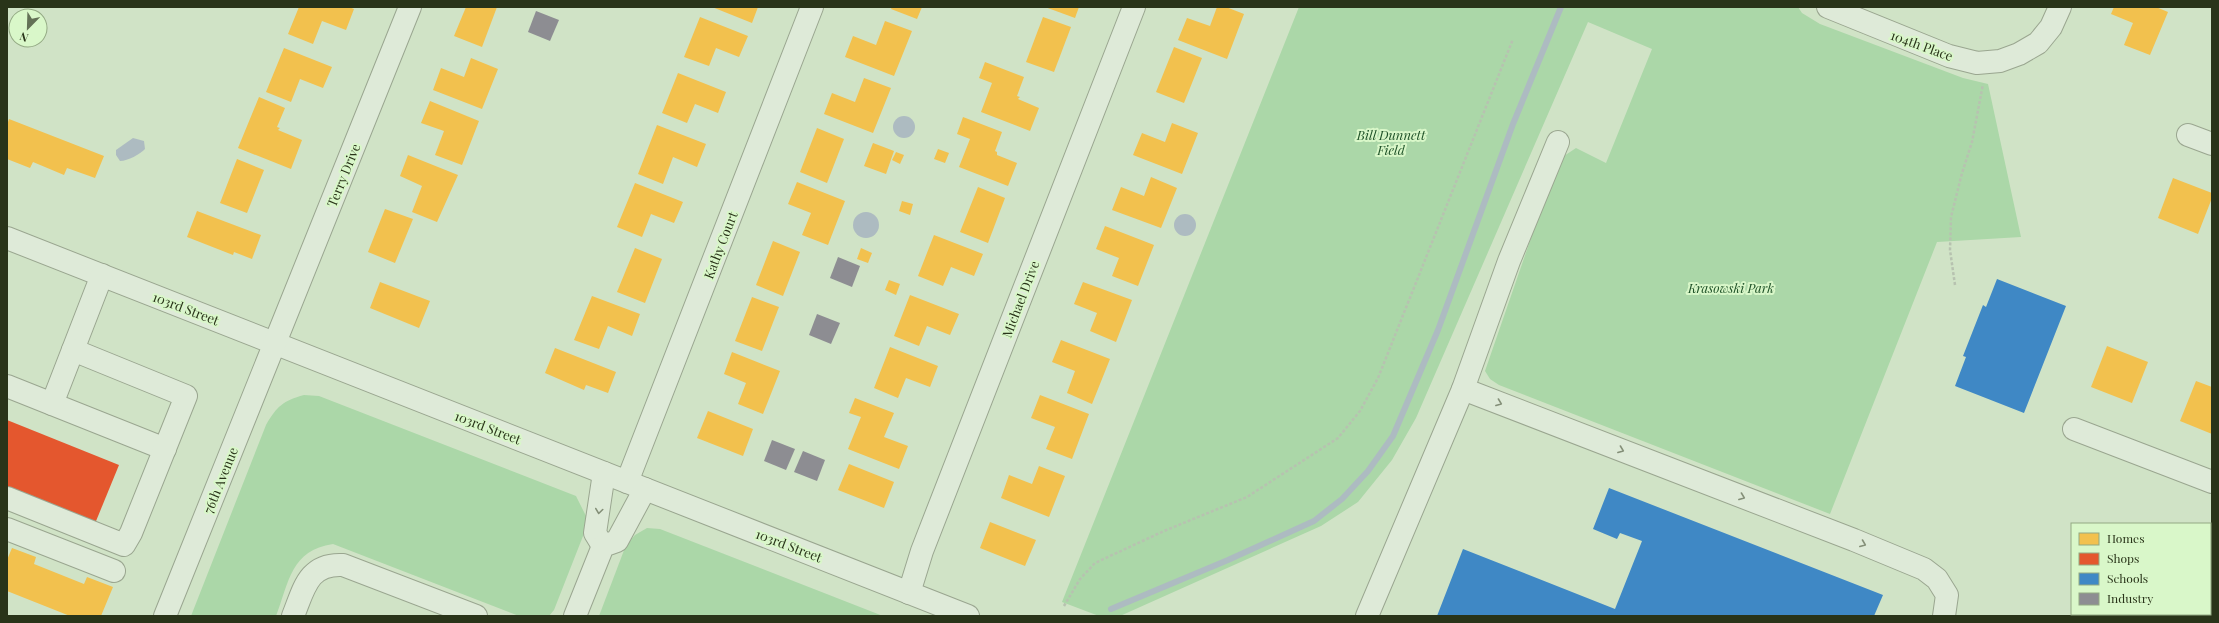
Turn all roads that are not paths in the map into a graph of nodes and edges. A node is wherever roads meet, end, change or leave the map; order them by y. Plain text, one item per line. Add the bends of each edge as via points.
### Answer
1 (410, 7) edge
2 (812, 7) edge
3 (1134, 7) edge
4 (1828, 7) edge
5 (2060, 7) edge
6 (2188, 135) dead end
7 (1558, 142) dead end
8 (2212, 144) edge
9 (7, 238) edge
10 (102, 275) junction
11 (276, 344) junction
12 (73, 350) junction
13 (7, 386) edge
14 (1463, 389) junction
15 (52, 404) junction
16 (2074, 429) dead end
17 (165, 449) junction
18 (604, 473) junction
19 (2212, 482) edge
20 (636, 485) junction
21 (7, 498) edge
22 (7, 529) edge
23 (603, 546) junction
24 (114, 571) dead end
25 (909, 593) junction
26 (1946, 606) edge
27 (165, 616) edge
28 (293, 616) edge
29 (476, 616) edge
30 (575, 616) edge
31 (968, 616) edge
32 (1367, 616) edge

1 - 11 street, Terry Drive
2 - 20 street, Kathy Court
3 - 25 street, Michael Drive via 922,551
4 - 5 street, 104th Place via 1835,12 1949,56 1977,63 2000,61 2038,43 2052,27
6 - 8 street
7 - 14 street via 1509,261
9 - 10 street, 103rd Street
10 - 11 street, 103rd Street
10 - 12 street
11 - 18 street, 103rd Street
11 - 27 street, 76th Avenue
12 - 15 street
12 - 17 street via 186,396
13 - 15 street
14 -> 26 street via 1906,561 1937,579
14 - 32 street
15 - 17 street
16 - 19 street
17 - 21 street via 124,545
18 - 20 street, 103rd Street
18 -> 23 street via 595,533
20 - 23 street, Kathy Court via 617,541
20 - 25 street, 103rd Street
22 - 24 street
23 - 30 street
25 - 31 street, 103rd Street
28 - 29 street via 314,572 329,564 342,565

